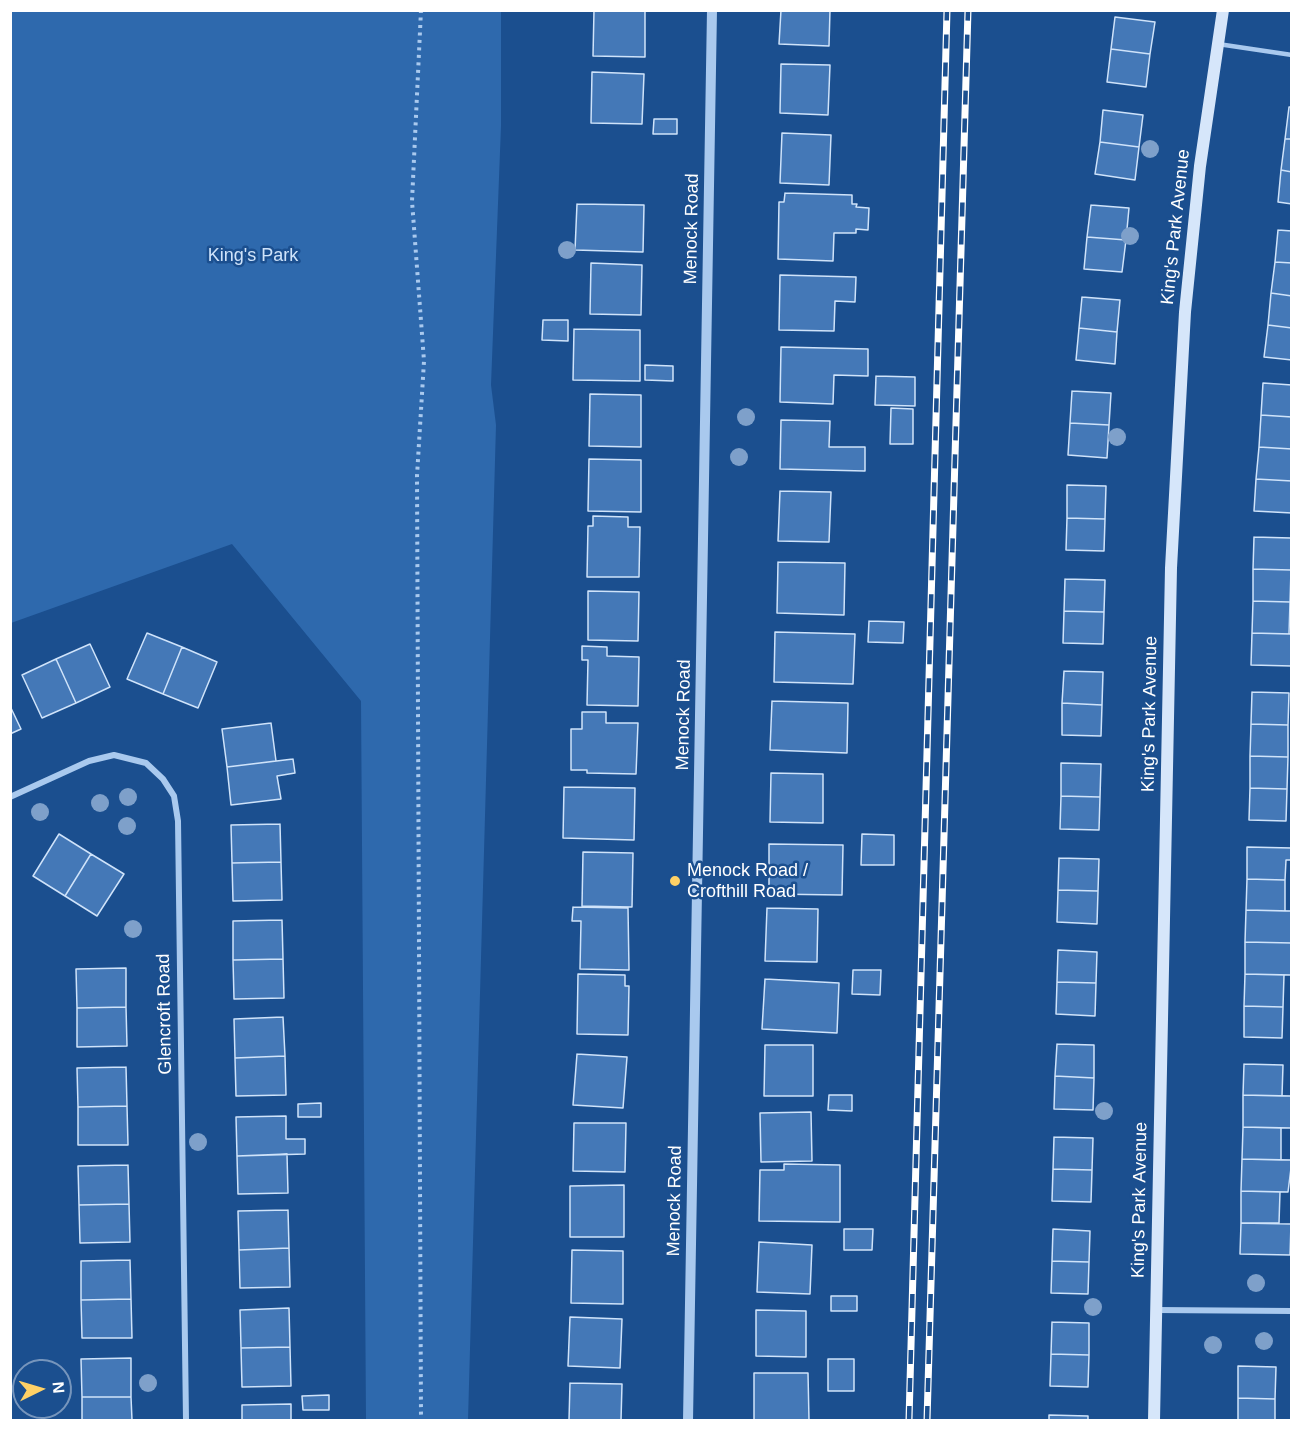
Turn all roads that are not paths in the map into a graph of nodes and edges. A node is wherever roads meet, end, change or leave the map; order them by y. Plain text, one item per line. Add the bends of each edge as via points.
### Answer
1 (712, 10) edge
2 (1223, 10) edge
3 (1218, 44) junction
4 (1292, 55) edge
5 (10, 797) edge
6 (1156, 1310) junction
7 (1292, 1311) edge
8 (186, 1420) edge
9 (688, 1420) edge
10 (1154, 1420) edge

1 - 9 street, Menock Road
2 - 3 main road, King's Park Avenue
3 - 4 lane
3 - 6 main road, King's Park Avenue via 1185,312 1171,568
5 - 8 street, Glencroft Road via 88,761 114,755 146,763 174,796 178,821
6 - 7 street
6 - 10 main road, King's Park Avenue

